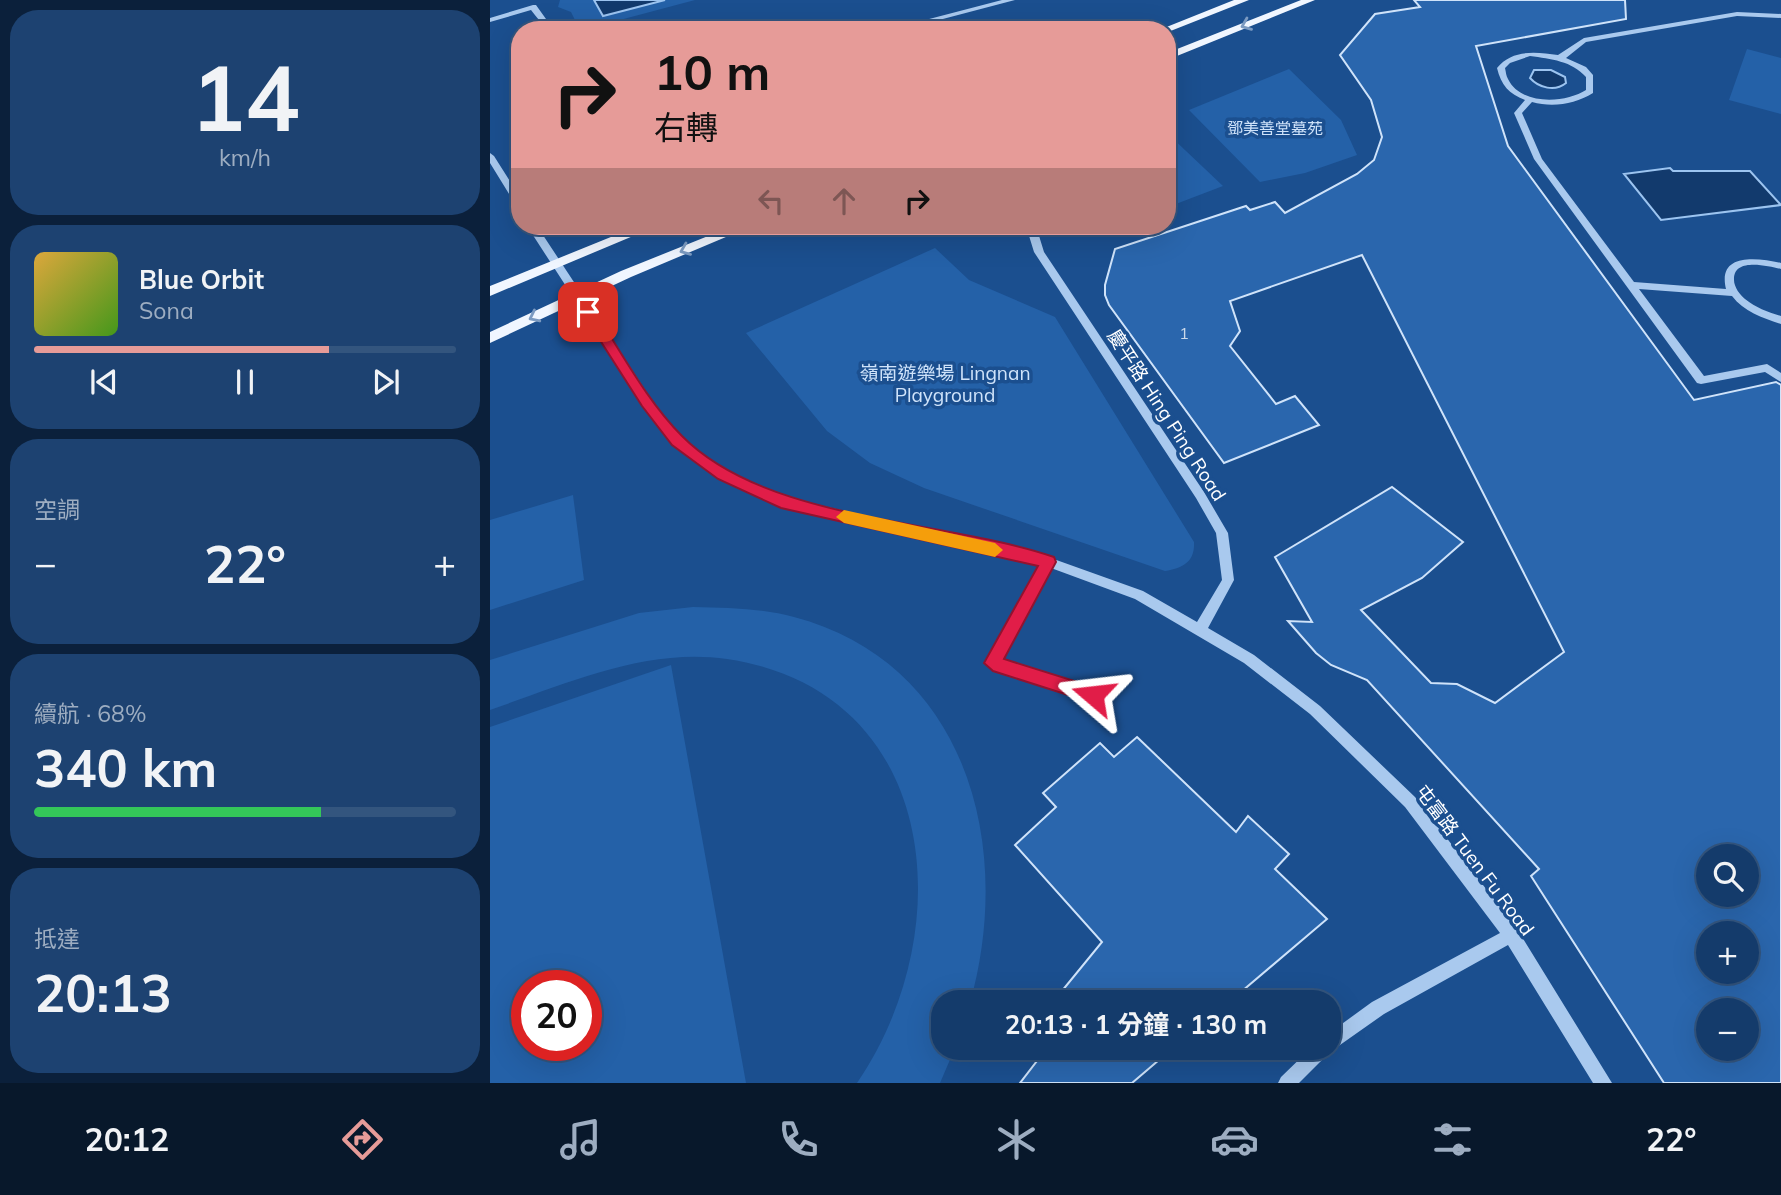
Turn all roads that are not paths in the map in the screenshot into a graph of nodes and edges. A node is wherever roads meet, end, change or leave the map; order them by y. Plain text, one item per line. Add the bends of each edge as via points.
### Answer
1 (1011, 0) edge
2 (1244, 0) edge
3 (1310, 0) edge
4 (532, 4) edge
5 (1781, 4) edge
6 (1781, 15) edge
7 (490, 20) edge
8 (543, 21) edge
9 (927, 21) edge
10 (1176, 26) edge
11 (1176, 53) edge
12 (1560, 58) junction
13 (1530, 99) junction
14 (490, 156) edge
15 (511, 190) edge
16 (538, 235) edge
17 (627, 235) edge
18 (724, 235) edge
19 (1034, 235) edge
20 (557, 263) junction
21 (1781, 266) edge
22 (1630, 285) junction
23 (490, 291) edge
24 (1732, 293) junction
25 (578, 296) junction
26 (1781, 320) edge
27 (490, 338) edge
28 (1781, 378) edge
29 (1048, 562) junction
30 (1200, 630) junction
31 (1093, 695) dead end
32 (1511, 935) junction
33 (1341, 1035) edge
34 (1311, 1060) edge
35 (1287, 1083) edge
36 (1603, 1083) edge

1 - 9 lane
2 - 10 main road
3 -> 11 main road
4 - 7 lane
4 - 8 lane
5 - 6 street
6 - 12 street via 1737,14 1584,40
12 - 13 lane via 1530,54 1502,68 1506,85
12 - 13 lane via 1590,76 1590,91 1573,101
13 - 22 street via 1518,113 1528,143
14 - 15 street
16 - 20 street, 屯富路 Tuen Fu Road
17 - 20 main road
18 -> 25 main road
19 - 30 street, 慶平路 Hing Ping Road via 1039,252 1222,533 1228,580
20 - 23 main road
20 - 25 street, 屯富路 Tuen Fu Road
21 - 24 street via 1758,262 1734,267 1727,283
22 - 24 street
22 - 28 street via 1701,380 1767,368
24 - 26 street via 1752,310
25 -> 27 main road
25 - 29 street, 屯富路 Tuen Fu Road via 677,441 723,475 781,501
29 - 30 street, 屯富路 Tuen Fu Road via 1139,595
29 - 31 street via 993,663
30 - 32 street, 屯富路 Tuen Fu Road via 1249,659 1315,710 1410,802
32 - 33 lane via 1378,1008
32 - 36 street, 屯富路 Tuen Fu Road
34 - 35 street

